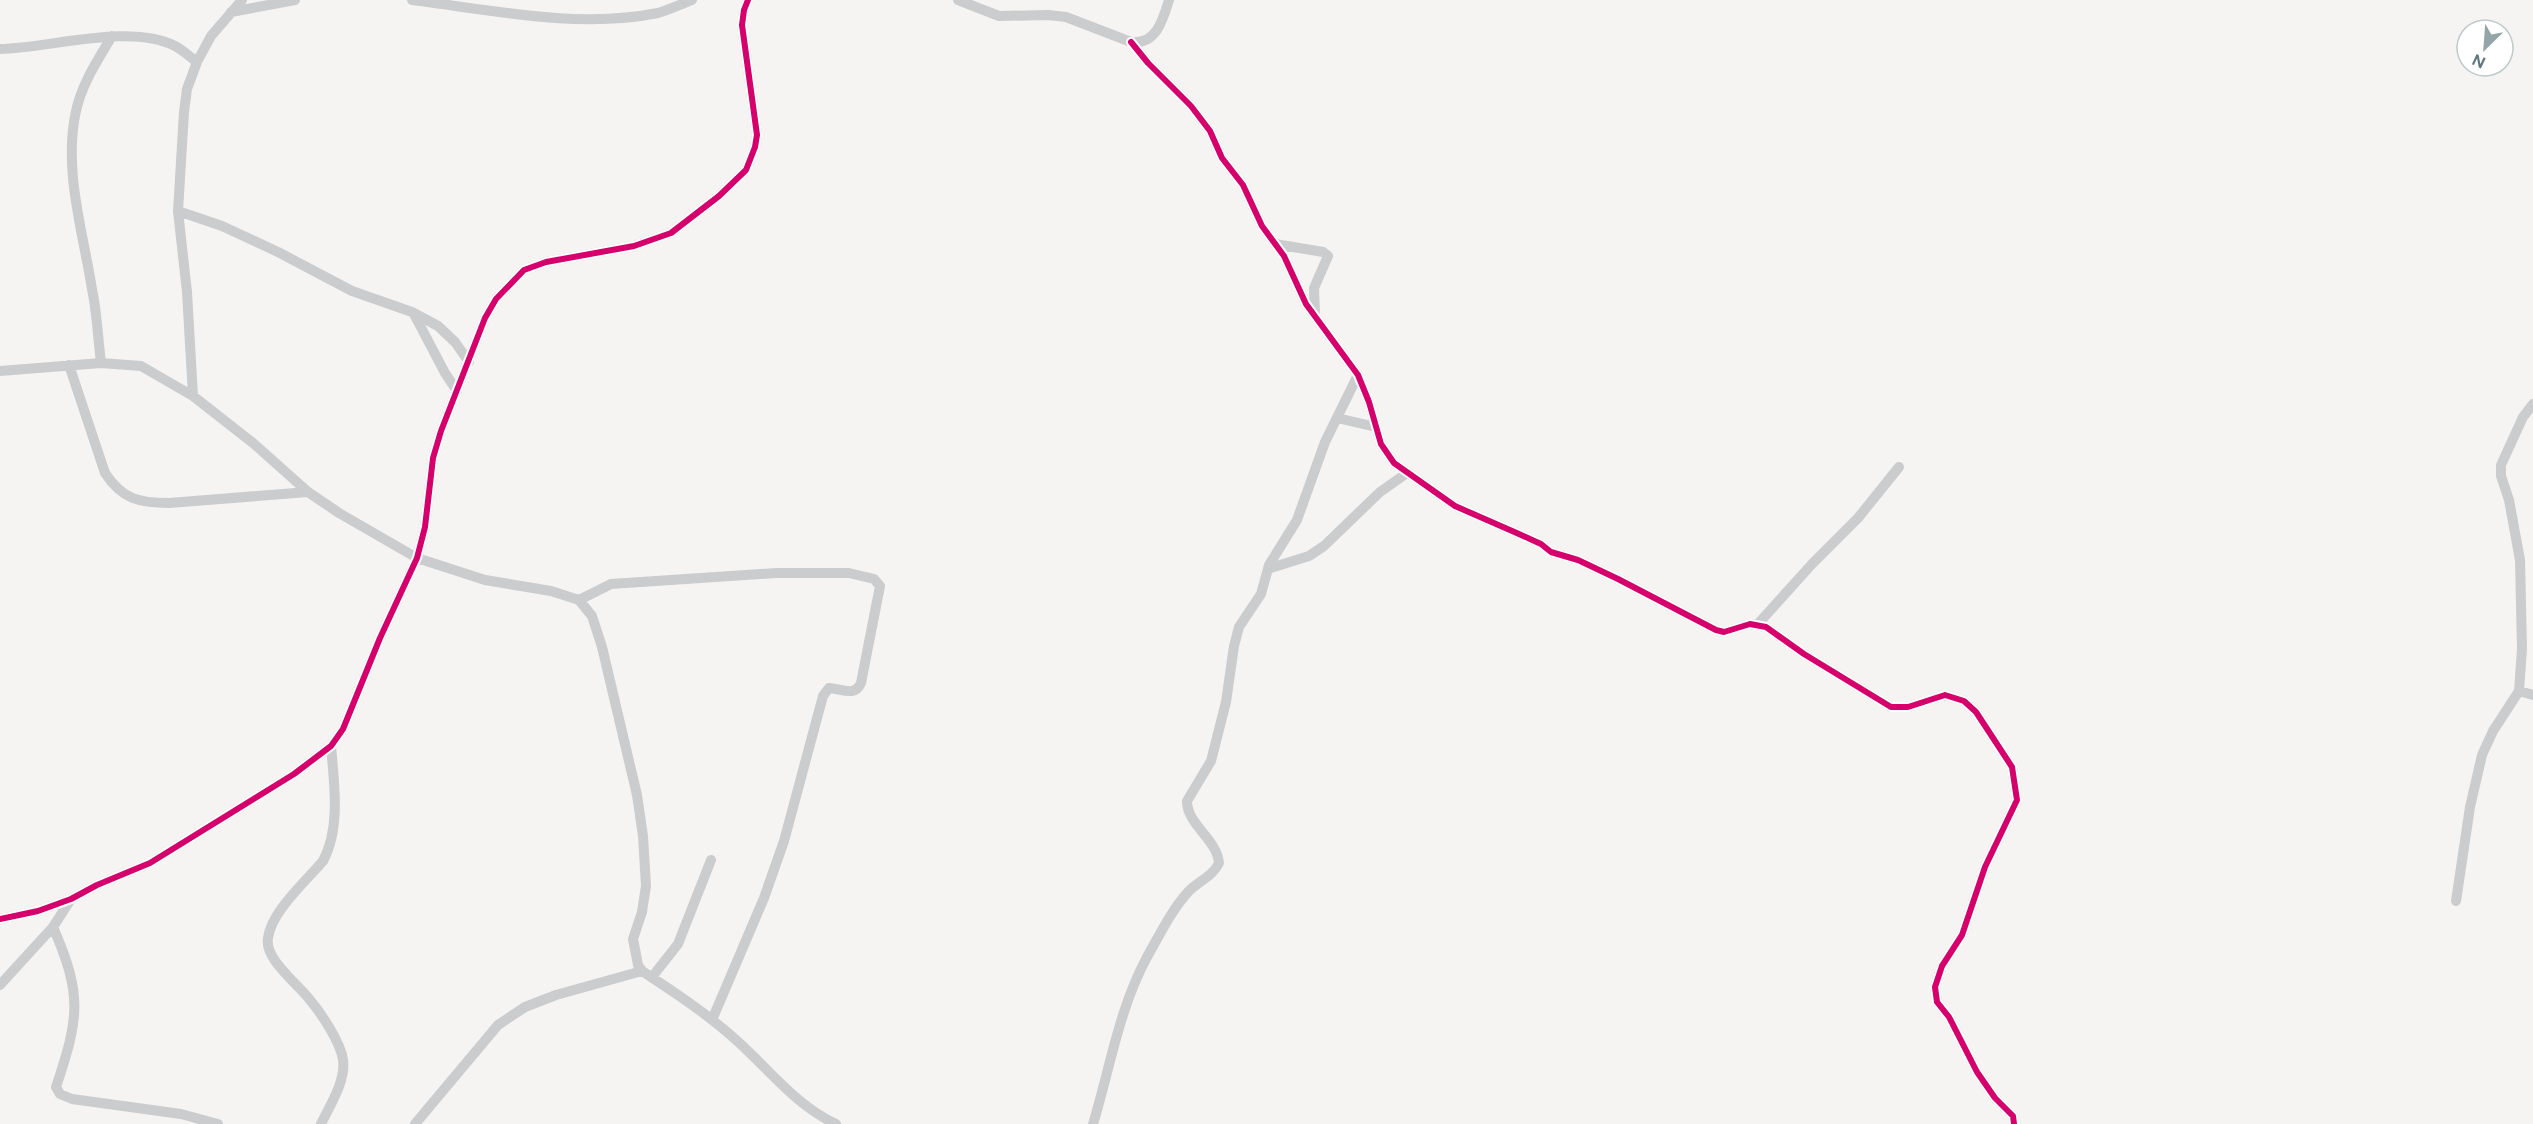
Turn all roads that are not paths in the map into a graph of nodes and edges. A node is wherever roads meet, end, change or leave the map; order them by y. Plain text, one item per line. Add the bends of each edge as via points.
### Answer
1 (242, 0) edge
2 (295, 0) edge
3 (412, 0) edge
4 (692, 0) edge
5 (748, 0) edge
6 (958, 0) edge
7 (1169, 0) edge
8 (230, 12) junction
9 (112, 36) junction
10 (1152, 37) junction
11 (1131, 42) junction
12 (0, 49) edge
13 (1146, 60) junction
14 (197, 62) junction
15 (178, 211) junction
16 (1275, 244) junction
17 (412, 312) junction
18 (1315, 315) junction
19 (469, 362) junction
20 (101, 363) junction
21 (69, 365) junction
22 (0, 371) edge
23 (1358, 375) junction
24 (457, 391) junction
25 (194, 396) junction
26 (2533, 405) edge
27 (1336, 418) junction
28 (1376, 427) junction
29 (1899, 467) dead end
30 (1407, 473) junction
31 (308, 492) junction
32 (417, 558) junction
33 (1268, 569) junction
34 (579, 600) junction
35 (1757, 625) junction
36 (2519, 691) junction
37 (2533, 695) edge
38 (331, 746) junction
39 (711, 861) dead end
40 (71, 899) junction
41 (2456, 901) dead end
42 (0, 919) edge
43 (53, 927) junction
44 (642, 971) junction
45 (652, 977) junction
46 (0, 986) edge
47 (712, 1020) junction
48 (218, 1124) edge
49 (321, 1124) edge
50 (415, 1124) edge
51 (836, 1124) edge
52 (1093, 1124) edge
53 (2014, 1124) edge

1 - 8 street
2 - 8 street
3 - 4 street via 562,18 598,18 658,12
5 - 19 street via 742,25 757,135 746,170 671,233 634,246 546,262 524,270 496,299
6 - 11 street via 999,16 1066,17
7 - 10 street
8 - 14 street
9 - 12 street
9 - 14 street via 164,42
9 - 20 street via 82,90 73,146 80,224
10 - 11 street via 1140,43
10 - 13 street
11 - 13 street
13 - 16 street via 1210,131 1222,158 1243,185
14 - 15 street via 187,88
15 - 17 street via 222,226 352,291
15 - 25 street
16 - 18 street via 1299,293
16 - 18 street via 1326,254 1314,288
17 - 19 street via 438,326
17 - 24 street
18 - 23 street
19 - 24 street
20 - 21 street
20 - 25 street via 141,366
21 - 22 street
21 - 31 street via 105,473 115,489 129,497 169,503
23 - 27 street
23 - 28 street
24 - 32 street via 433,458 425,527
25 - 31 street
26 - 36 street via 2523,417 2501,465 2520,560
27 - 28 street
27 - 33 street via 1297,520
28 - 30 street via 1387,454
29 - 35 street via 1858,518
30 - 33 street via 1380,492 1324,546 1309,556
30 - 35 street via 1455,506 1618,579 1716,630
31 - 32 street
32 - 34 street via 485,580
32 - 38 street via 343,729
33 - 52 street via 1261,594 1246,614 1237,637 1211,761 1187,801 1190,813 1214,846 1219,863 1188,892 1147,958 1108,1063
34 - 44 street via 592,616 602,646 637,795 646,886 633,939
34 - 47 street via 611,584 776,573 849,573 874,579 880,586 859,689 854,692 829,688 823,696 784,841
35 - 53 street via 1891,707 1908,707 1945,695 1964,701 1976,712 2012,767 2018,800 1985,867 1962,935 1942,966 1935,987 1937,1002 1977,1072 2013,1116
36 - 37 street
36 - 41 street via 2482,755
38 - 40 street via 294,774 150,863
38 - 49 street via 335,791 329,850 272,923 267,940 269,952 332,1032 343,1059 341,1079
39 - 45 street via 678,944
40 - 42 street
40 - 43 street
43 - 46 street
43 - 48 street via 75,992 75,1023 56,1087 60,1094
44 - 45 street
44 - 50 street via 556,995 525,1007 498,1025
45 - 47 street
47 - 51 street via 800,1102

